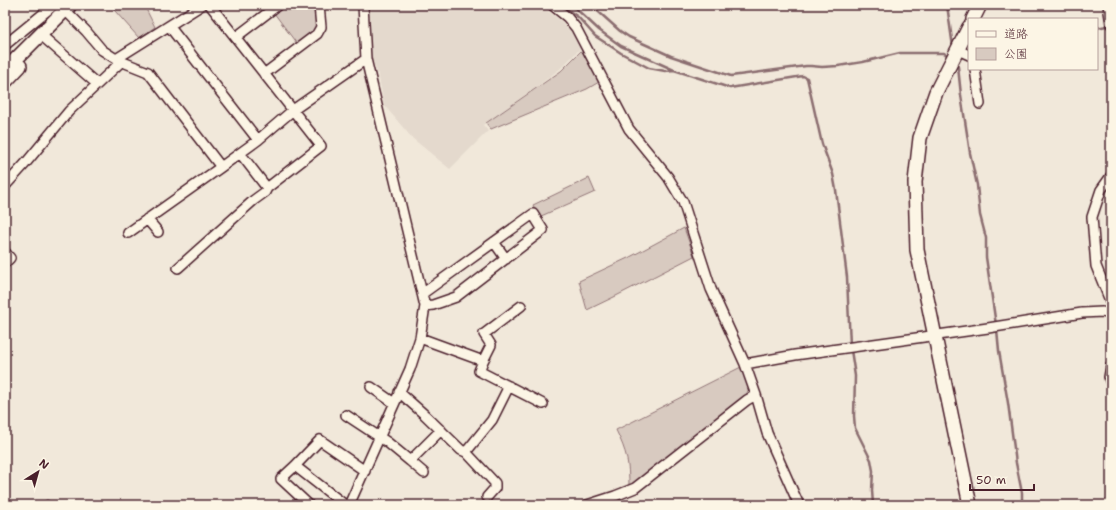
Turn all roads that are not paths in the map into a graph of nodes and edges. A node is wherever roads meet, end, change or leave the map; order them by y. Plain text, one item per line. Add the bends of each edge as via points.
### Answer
1 (202, 5) edge
2 (210, 5) edge
3 (278, 5) edge
4 (320, 5) edge
5 (363, 5) edge
6 (552, 5) edge
7 (980, 5) edge
8 (1108, 5) edge
9 (62, 6) edge
10 (974, 18) edge
11 (1111, 23) edge
12 (169, 26) junction
13 (968, 30) edge
14 (41, 35) junction
15 (236, 37) junction
16 (5, 45) edge
17 (959, 55) edge
18 (366, 59) junction
19 (119, 60) junction
20 (7, 66) edge
21 (975, 70) edge
22 (264, 74) junction
23 (5, 82) edge
24 (97, 84) junction
25 (980, 104) dead end
26 (293, 110) junction
27 (258, 140) junction
28 (240, 153) junction
29 (222, 168) junction
30 (1111, 176) edge
31 (5, 185) edge
32 (267, 188) junction
33 (147, 219) junction
34 (158, 232) dead end
35 (128, 233) dead end
36 (494, 242) junction
37 (5, 252) edge
38 (506, 259) junction
39 (5, 263) edge
40 (178, 268) dead end
41 (422, 294) junction
42 (1111, 303) edge
43 (425, 306) junction
44 (520, 306) dead end
45 (1111, 314) edge
46 (935, 336) junction
47 (420, 338) junction
48 (483, 361) junction
49 (745, 364) junction
50 (1111, 366) edge
51 (1111, 383) edge
52 (509, 386) junction
53 (371, 387) dead end
54 (399, 392) junction
55 (756, 394) junction
56 (394, 403) junction
57 (543, 404) dead end
58 (346, 415) dead end
59 (441, 430) junction
60 (380, 438) junction
61 (466, 452) junction
62 (410, 461) junction
63 (295, 466) junction
64 (365, 471) junction
65 (424, 473) dead end
66 (488, 497) dead end
67 (309, 505) edge
68 (345, 505) edge
69 (349, 505) edge
70 (587, 505) edge
71 (799, 505) edge
72 (970, 505) edge

1 - 12 street
2 - 15 street
3 - 15 street
4 - 22 street via 321,27 317,34
5 - 18 street
6 - 49 street via 568,16 576,28 629,129 668,177 683,202 711,289
7 - 10 street
8 - 11 street
9 - 14 street
9 - 16 street
9 - 19 street via 102,50
12 - 19 street
12 - 27 street
13 - 17 street
14 - 20 street
14 - 23 street via 22,64
14 - 24 street
15 - 22 street
17 - 46 street via 936,92 920,138 914,182 917,250
18 - 26 street
18 - 41 street
19 - 24 street
19 - 29 street via 148,72
21 - 25 street
22 - 26 street
24 - 31 street via 69,111 26,164
26 - 27 street
26 - 32 street via 321,146
27 - 28 street
28 - 29 street
28 - 32 street
29 - 33 street
30 - 42 street via 1101,190 1092,217 1096,266
32 - 40 street
33 - 34 street
33 - 35 street
36 - 38 street
36 - 38 street via 533,214 543,230
36 - 41 street
37 - 39 street via 10,258
38 - 43 street via 456,297
41 - 43 street
43 - 47 street
44 - 48 street via 484,334 491,345
45 - 46 street via 1082,313
46 - 49 street
46 - 72 street
47 - 48 street
47 - 54 street
48 - 52 street via 478,371
49 - 55 street
50 - 51 street
52 - 57 street
52 - 61 street via 492,420
53 - 56 street
54 - 56 street
54 - 59 street
55 - 70 street via 635,488
55 - 71 street via 767,433
56 - 60 street
58 - 60 street
59 - 61 street
59 - 62 street
60 - 62 street
60 - 64 street
61 - 66 street via 495,483 496,488
62 - 65 street
63 - 64 street via 320,440
63 - 67 street via 281,479
63 - 68 street
64 - 69 street

